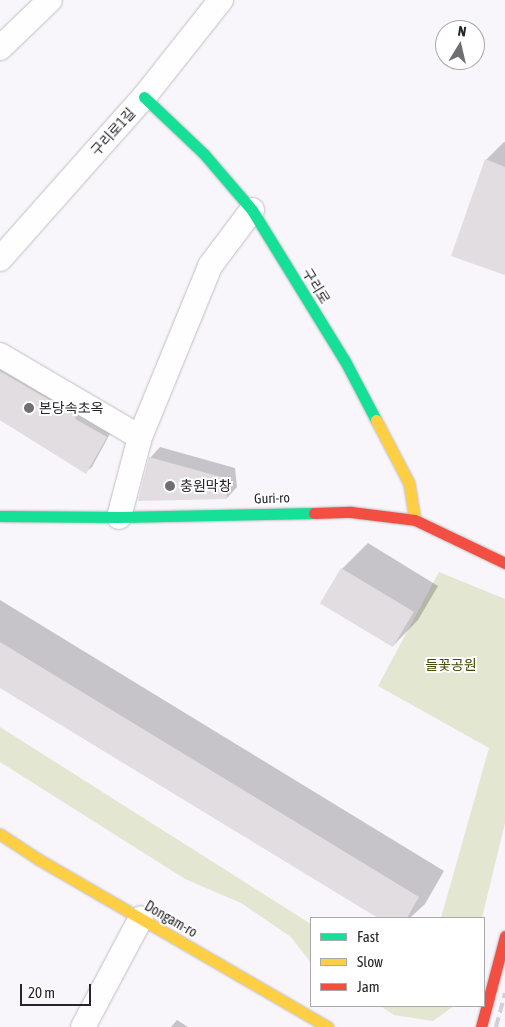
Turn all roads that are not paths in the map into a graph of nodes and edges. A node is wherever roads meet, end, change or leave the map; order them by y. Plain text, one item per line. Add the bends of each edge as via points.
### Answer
1 (50, 0) edge
2 (221, 0) edge
3 (0, 48) edge
4 (144, 97) junction
5 (252, 210) junction
6 (0, 259) edge
7 (0, 355) edge
8 (140, 437) junction
9 (0, 516) edge
10 (119, 517) junction
11 (415, 520) junction
12 (505, 563) edge
13 (0, 834) edge
14 (141, 918) junction
15 (505, 936) edge
16 (83, 1027) edge
17 (328, 1027) edge
18 (481, 1027) edge

1 - 3 street
2 - 4 street, 구리로1길
4 - 5 street, 구리로 via 204,154
4 - 6 street, 구리로1길
5 - 8 street via 210,266
5 - 11 street, 구리로 via 354,378 409,483
7 - 8 street
8 - 10 street
9 - 10 street, Guri-ro
10 - 11 street, Guri-ro via 351,512
11 - 12 street, Guri-ro
13 - 14 street, Dongam-ro
14 - 16 street
14 - 17 street, Dongam-ro
15 - 18 street

